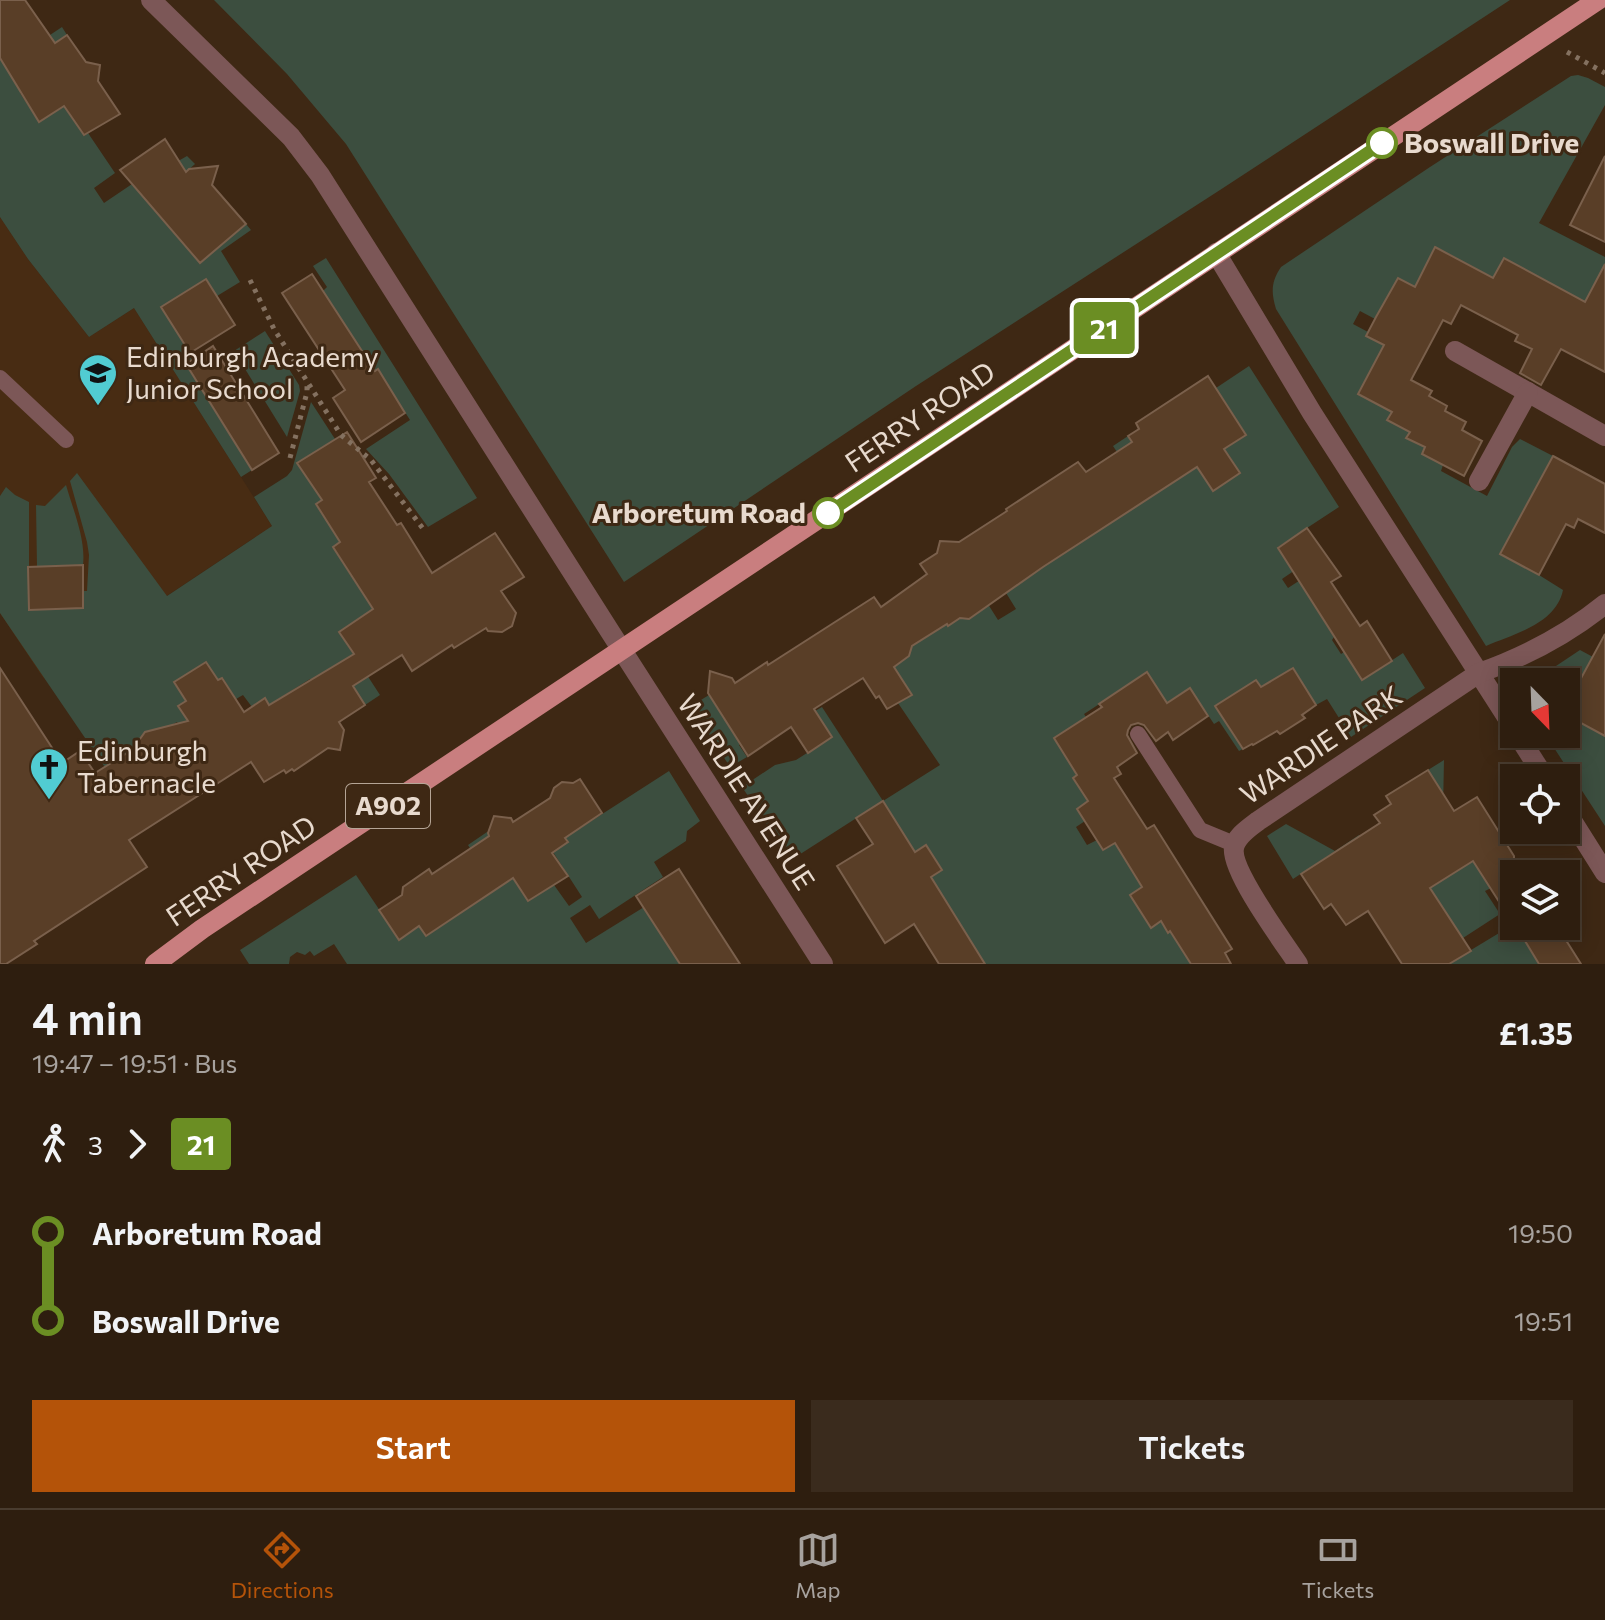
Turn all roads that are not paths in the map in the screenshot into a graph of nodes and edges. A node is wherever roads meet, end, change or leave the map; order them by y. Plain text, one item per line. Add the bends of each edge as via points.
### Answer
1 (151, 0) edge
2 (1598, 0) edge
3 (1216, 253) junction
4 (1455, 351) dead end
5 (0, 378) edge
6 (1528, 392) junction
7 (1605, 436) edge
8 (66, 440) dead end
9 (1479, 481) dead end
10 (1605, 604) edge
11 (622, 651) junction
12 (1479, 673) junction
13 (1500, 706) edge
14 (1138, 734) dead end
15 (1580, 833) edge
16 (1234, 844) junction
17 (1605, 873) edge
18 (155, 964) edge
19 (823, 964) edge
20 (1298, 964) edge

1 - 11 street via 291,137 320,175
2 - 3 main road, FERRY ROAD / A902
3 - 11 main road, FERRY ROAD / A902
3 - 12 street
4 - 6 street
5 - 8 lane
6 - 7 street
6 - 9 street
10 - 12 street, WARDIE PARK via 1533,650
11 - 18 main road, FERRY ROAD / A902
11 - 19 street, WARDIE AVENUE
12 - 13 street
12 - 16 street, WARDIE PARK via 1258,821
14 - 16 lane via 1200,830
15 - 17 street
16 - 20 street, WARDIE PARK via 1240,875

